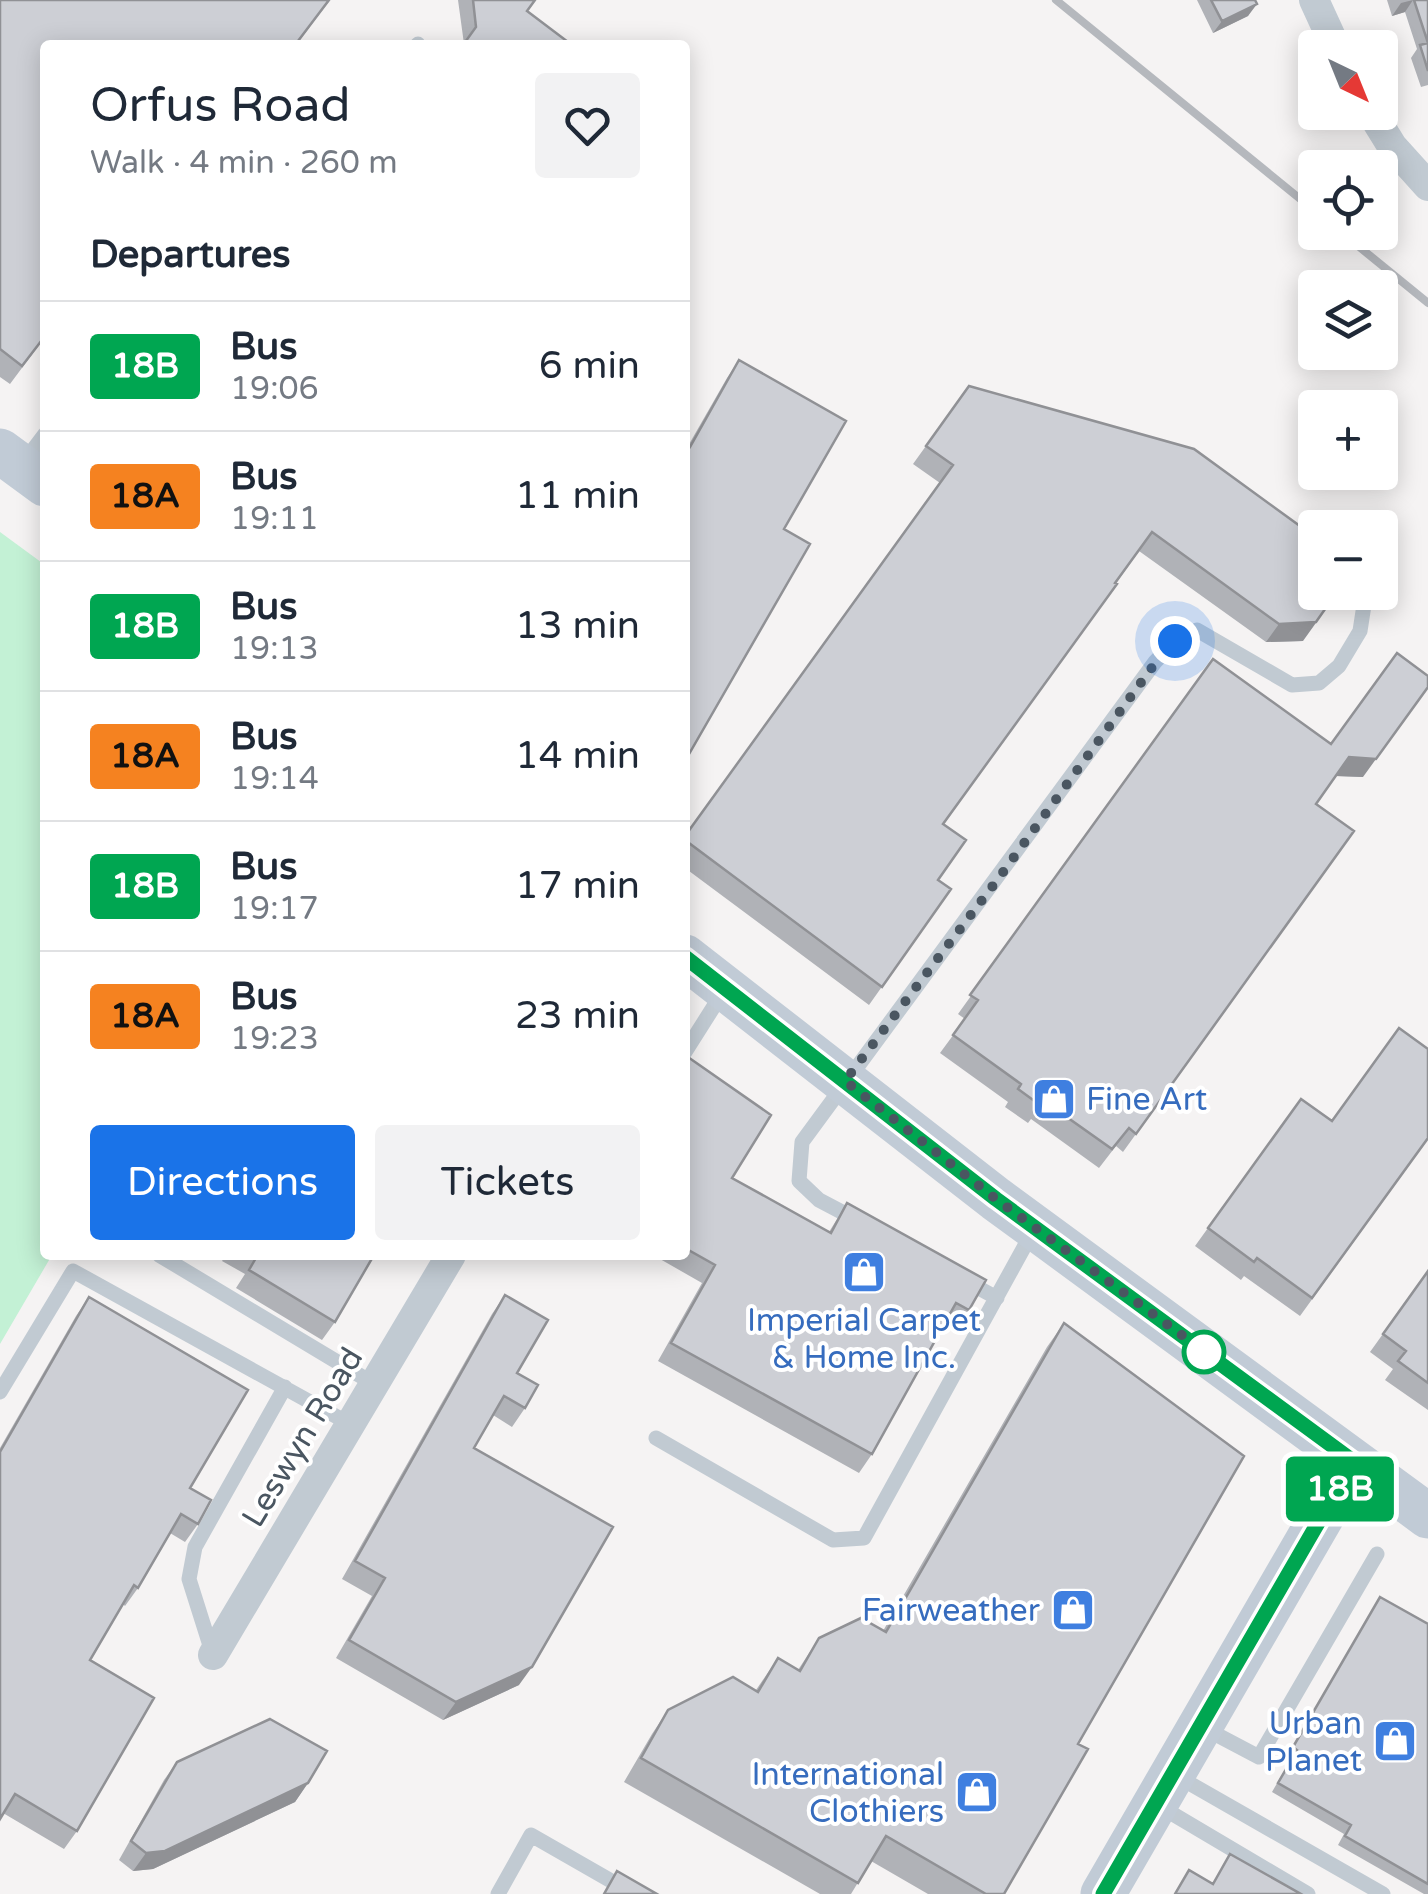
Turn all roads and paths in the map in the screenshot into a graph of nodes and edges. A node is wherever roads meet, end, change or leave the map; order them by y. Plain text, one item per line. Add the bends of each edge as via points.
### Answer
1 (1314, 0) edge
2 (1328, 30) edge
3 (1382, 130) edge
4 (1428, 186) edge
5 (1363, 610) edge
6 (690, 961) edge
7 (726, 988) junction
8 (690, 1044) edge
9 (845, 1081) junction
10 (867, 1226) edge
11 (1036, 1228) junction
12 (179, 1260) edge
13 (448, 1260) edge
14 (948, 1271) edge
15 (996, 1298) junction
16 (374, 1384) junction
17 (285, 1388) junction
18 (0, 1392) edge
19 (350, 1424) junction
20 (656, 1438) dead end
21 (1357, 1464) junction
22 (1428, 1516) edge
23 (1376, 1554) dead end
24 (213, 1655) joint
25 (1200, 1726) junction
26 (1163, 1788) junction
27 (498, 1894) edge
28 (634, 1894) edge
29 (1103, 1894) edge
30 (1308, 1894) edge
31 (1383, 1894) edge

1 - 2 street
3 - 4 street
5 - 9 lane via 1360,631 1339,666 1319,683 1292,684 1197,630 1175,641
6 - 7 street
7 - 8 lane
7 - 9 street
9 - 10 lane via 802,1142 799,1181
9 - 11 street
11 - 15 lane
11 - 21 street
12 - 16 lane
13 - 16 street, Leswyn Road
14 - 15 lane
15 - 20 lane via 864,1538 833,1540
16 - 19 street, Leswyn Road
17 - 18 lane via 73,1271
17 - 19 lane
17 - 24 lane via 195,1548 190,1579
19 - 24 street, Leswyn Road
21 - 22 street
21 - 25 street
23 - 25 lane via 1258,1757
25 - 26 street
26 - 29 street
26 - 30 lane
26 - 31 lane
27 - 28 lane via 531,1836

